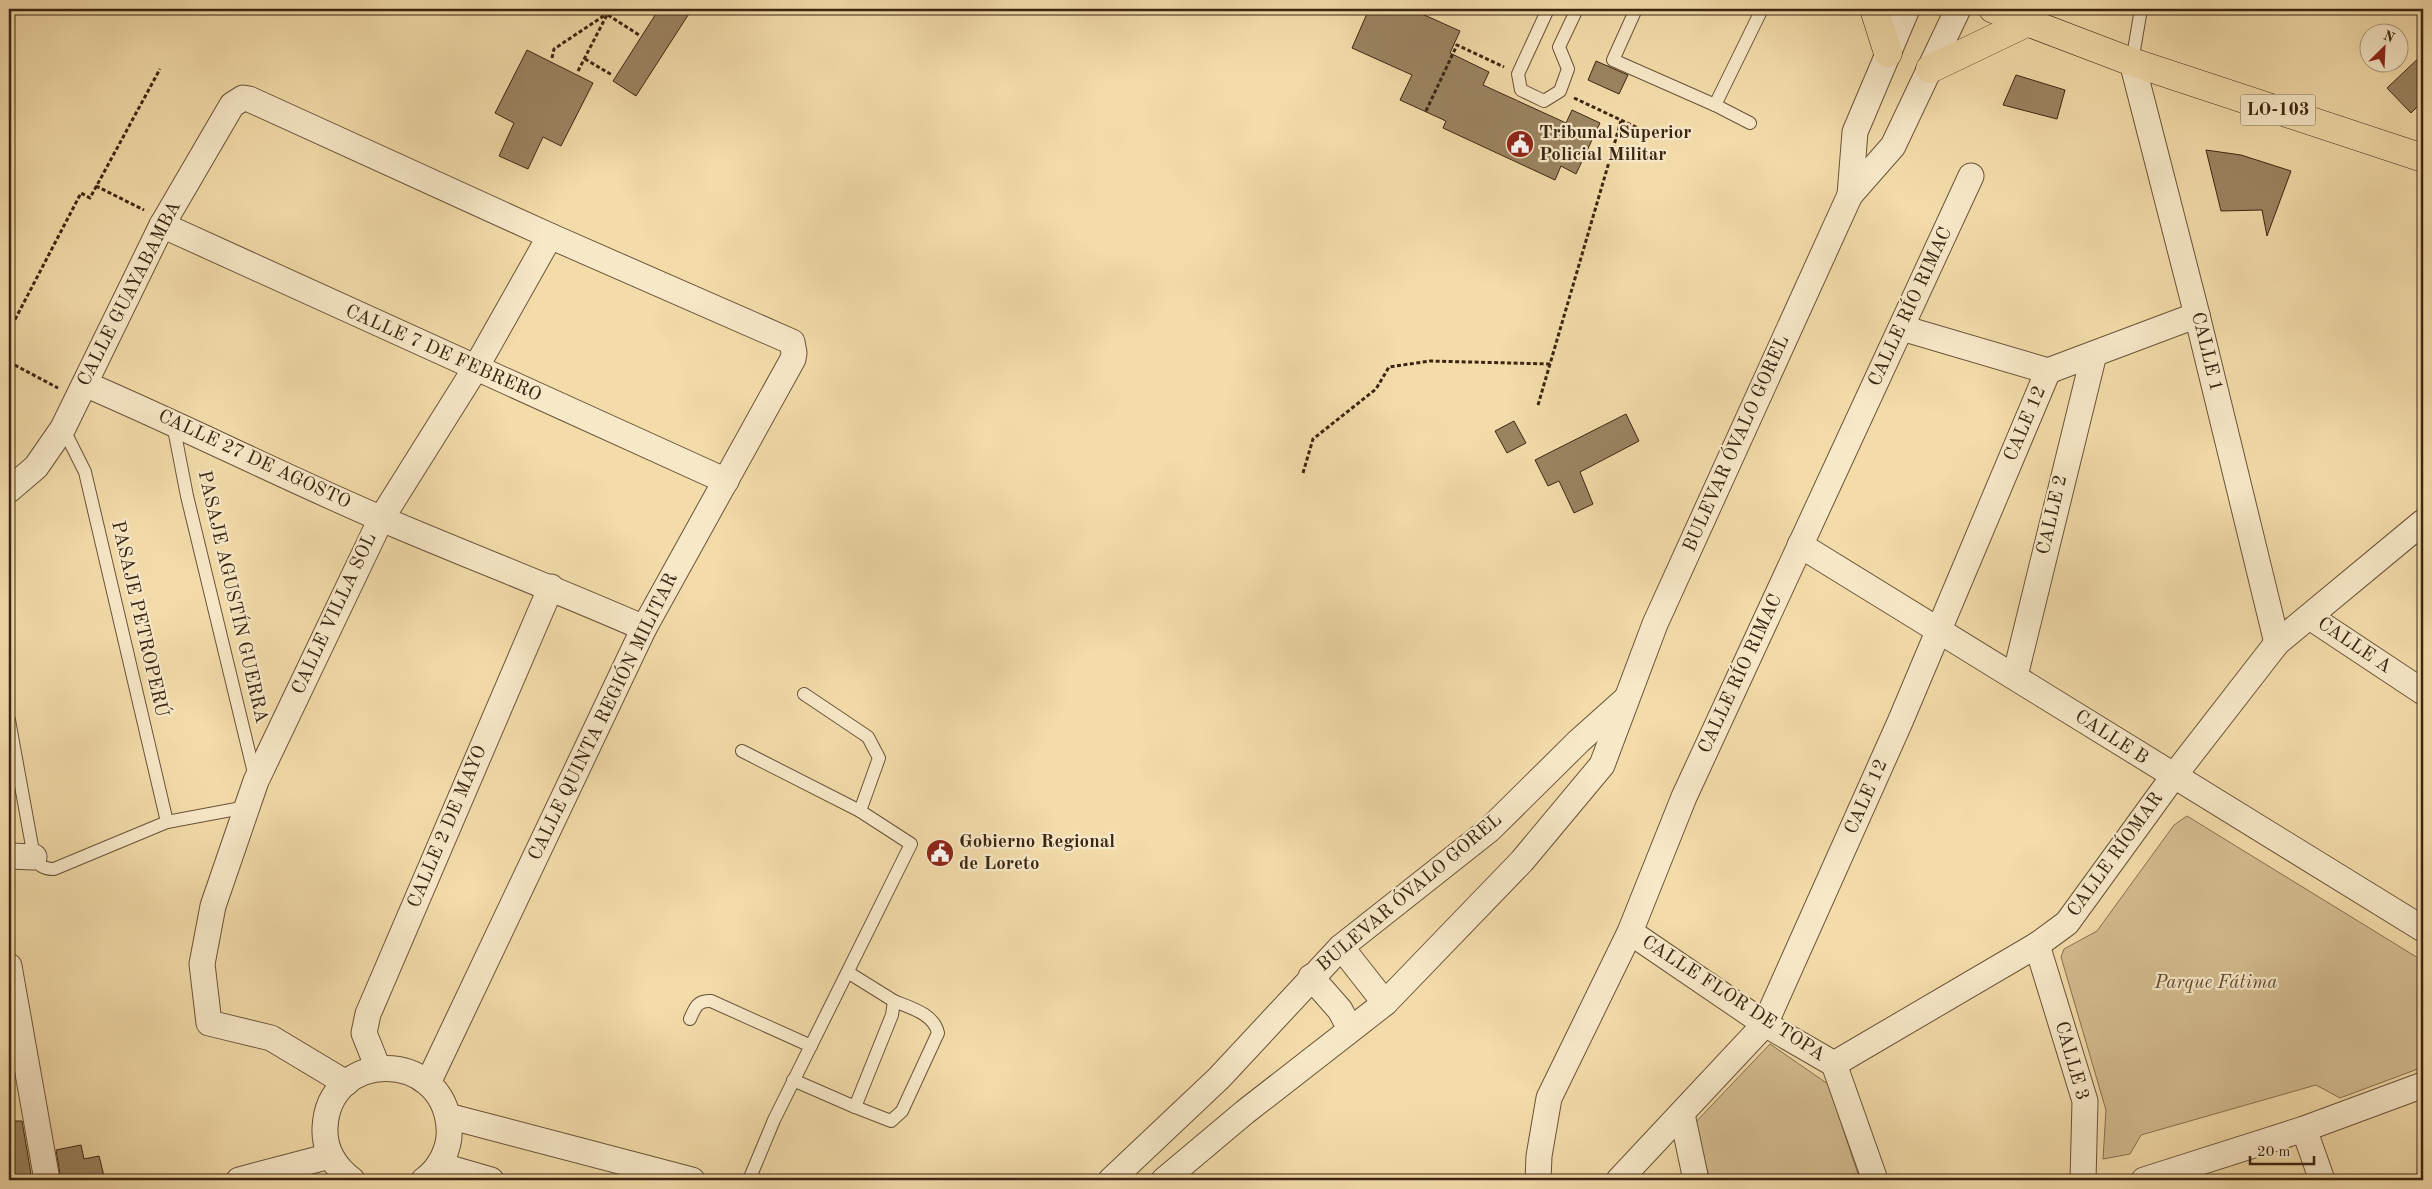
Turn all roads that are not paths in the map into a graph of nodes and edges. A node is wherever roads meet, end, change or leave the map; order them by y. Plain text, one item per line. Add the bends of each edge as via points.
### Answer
1 (1548, 9) edge
2 (1577, 9) edge
3 (1636, 9) edge
4 (1762, 9) edge
5 (1874, 9) edge
6 (1908, 9) edge
7 (1958, 9) edge
8 (1993, 9) edge
9 (2141, 9) edge
10 (2026, 23) junction
11 (1888, 53) junction
12 (2132, 62) junction
13 (1930, 69) junction
14 (1715, 105) junction
15 (1750, 122) dead end
16 (2423, 158) edge
17 (1971, 176) dead end
18 (1850, 195) junction
19 (163, 222) junction
20 (550, 236) junction
21 (2197, 315) junction
22 (1902, 328) junction
23 (2094, 354) junction
24 (475, 369) junction
25 (2048, 371) junction
26 (82, 391) junction
27 (173, 421) junction
28 (62, 428) junction
29 (726, 481) junction
30 (9, 490) edge
31 (381, 519) junction
32 (2423, 522) edge
33 (1800, 545) junction
34 (551, 587) junction
35 (2310, 617) junction
36 (644, 628) junction
37 (1939, 630) junction
38 (2277, 643) junction
39 (2015, 676) junction
40 (2423, 692) edge
41 (804, 694) dead end
42 (1629, 696) junction
43 (9, 720) edge
44 (742, 751) dead end
45 (2173, 777) junction
46 (256, 781) junction
47 (247, 807) junction
48 (860, 811) junction
49 (167, 822) junction
50 (9, 856) edge
51 (34, 857) junction
52 (2423, 929) edge
53 (1630, 932) junction
54 (2037, 945) junction
55 (1341, 947) junction
56 (9, 966) edge
57 (849, 973) junction
58 (1311, 977) junction
59 (894, 1001) junction
60 (1385, 1003) junction
61 (690, 1019) dead end
62 (1765, 1024) junction
63 (1350, 1029) junction
64 (811, 1046) junction
65 (1834, 1064) junction
66 (378, 1068) junction
67 (793, 1080) junction
68 (428, 1082) junction
69 (346, 1083) junction
70 (2423, 1086) edge
71 (855, 1107) junction
72 (1682, 1114) junction
73 (448, 1116) junction
74 (2304, 1129) junction
75 (330, 1156) junction
76 (431, 1173) edge
77 (47, 1180) edge
78 (239, 1180) edge
79 (352, 1180) edge
80 (491, 1180) edge
81 (692, 1180) edge
82 (749, 1180) edge
83 (1111, 1180) edge
84 (1164, 1180) edge
85 (1538, 1180) edge
86 (1619, 1180) edge
87 (1696, 1180) edge
88 (1875, 1180) edge
89 (2083, 1180) edge
90 (2144, 1180) edge
91 (2322, 1180) edge

1 - 2 lane via 1518,74 1522,90 1544,101 1560,91 1568,69 1559,47
3 - 14 lane via 1613,60
4 - 14 lane
5 - 11 main road
6 - 11 street, BULEVAR ÓVALO GOREL
7 - 13 street, BULEVAR ÓVALO GOREL
8 - 10 main road, LO-103
9 - 12 lane
10 - 12 main road, LO-103
10 - 13 main road
11 - 18 street, BULEVAR ÓVALO GOREL via 1855,132
12 - 16 main road, LO-103
12 - 21 street, CALLE 1
13 - 18 street, BULEVAR ÓVALO GOREL via 1893,146
14 - 15 lane
17 - 22 street, CALLE RÍO RIMAC
18 - 42 street, BULEVAR ÓVALO GOREL via 1656,624
19 - 20 street, CALLE GUAYABAMBA via 232,105 243,98
19 - 24 street, CALLE 7 DE FEBRERO
19 - 26 street, CALLE GUAYABAMBA
20 - 24 street, CALLE VILLA SOL
20 - 29 street, CALLE QUINTA REGIÓN MILITAR via 788,339 794,346 793,358
21 - 23 street
21 - 38 street, CALLE 1
22 - 25 street
22 - 33 street, CALLE RÍO RIMAC
23 - 25 street
23 - 39 street, CALLE 2
24 - 29 street, CALLE 7 DE FEBRERO
24 - 31 street, CALLE VILLA SOL
25 - 37 street, CALE 12
26 - 27 street, CALLE 27 DE AGOSTO
26 - 28 street, CALLE GUAYABAMBA
27 - 31 street, CALLE 27 DE AGOSTO
27 - 46 lane, PASAJE AGUSTÍN GUERRA via 187,496
28 - 30 street, CALLE GUAYABAMBA via 36,467
28 - 49 lane, PASAJE PETROPERÚ via 86,472
29 - 36 street, CALLE QUINTA REGIÓN MILITAR
31 - 34 street, CALLE 27 DE AGOSTO
31 - 46 street, CALLE VILLA SOL
32 - 35 street, CALLE RÍOMAR
33 - 37 street, CALLE B
33 - 53 street, CALLE RÍO RIMAC via 1684,797
34 - 36 street, CALLE 27 DE AGOSTO
34 - 66 street, CALLE 2 DE MAYO via 368,1014 364,1033
35 - 38 street, CALLE RÍOMAR
35 - 40 street, CALLE A
36 - 68 street, CALLE QUINTA REGIÓN MILITAR
37 - 39 street, CALLE B
37 - 62 street, CALE 12
38 - 45 street, CALLE RÍOMAR
39 - 45 street, CALLE B
41 - 48 lane via 868,737 879,758
42 - 55 street, BULEVAR ÓVALO GOREL via 1489,830
42 - 60 street, BULEVAR ÓVALO GOREL via 1602,765 1522,861
43 - 51 lane
44 - 48 lane
45 - 52 street, CALLE B
45 - 54 street, CALLE RÍOMAR via 2067,923
46 - 47 street, CALLE VILLA SOL
47 - 49 lane
47 - 69 street, CALLE VILLA SOL via 213,906 202,964 209,1023 271,1038
48 - 57 lane via 912,844
49 - 51 lane via 54,869 46,869
50 - 51 street
53 - 62 street, CALLE FLOR DE TOPA
53 - 85 street, CALLE RÍO RIMAC via 1549,1098
54 - 65 street, CALLE RÍOMAR
54 - 89 street, CALLE 3 via 2085,1101
55 - 58 street, BULEVAR ÓVALO GOREL
55 - 60 street
56 - 77 street
57 - 59 lane
57 - 64 lane
58 - 63 street via 1340,1010
58 - 83 street, BULEVAR ÓVALO GOREL via 1219,1078
59 - 71 lane via 892,1015
59 - 71 lane via 926,1015 936,1025 938,1033 902,1112 895,1119 891,1121
60 - 63 street, BULEVAR ÓVALO GOREL
61 - 64 lane via 696,1005 712,1001
62 - 65 street, CALLE FLOR DE TOPA
62 - 72 street, CALE 12
63 - 84 street, BULEVAR ÓVALO GOREL
64 - 67 lane
65 - 88 street, CALLE FLOR DE TOPA
66 - 68 street via 396,1068
66 - 69 street via 360,1073
67 - 71 lane
67 - 82 lane
68 - 73 street via 441,1098
69 - 75 street via 333,1098 326,1117 325,1137
70 - 74 street
72 - 86 street, CALE 12
72 - 87 street
73 - 76 street via 450,1133 446,1150
73 - 81 street
74 - 90 street
74 - 91 street
75 - 78 street
75 - 79 street
76 - 80 street

